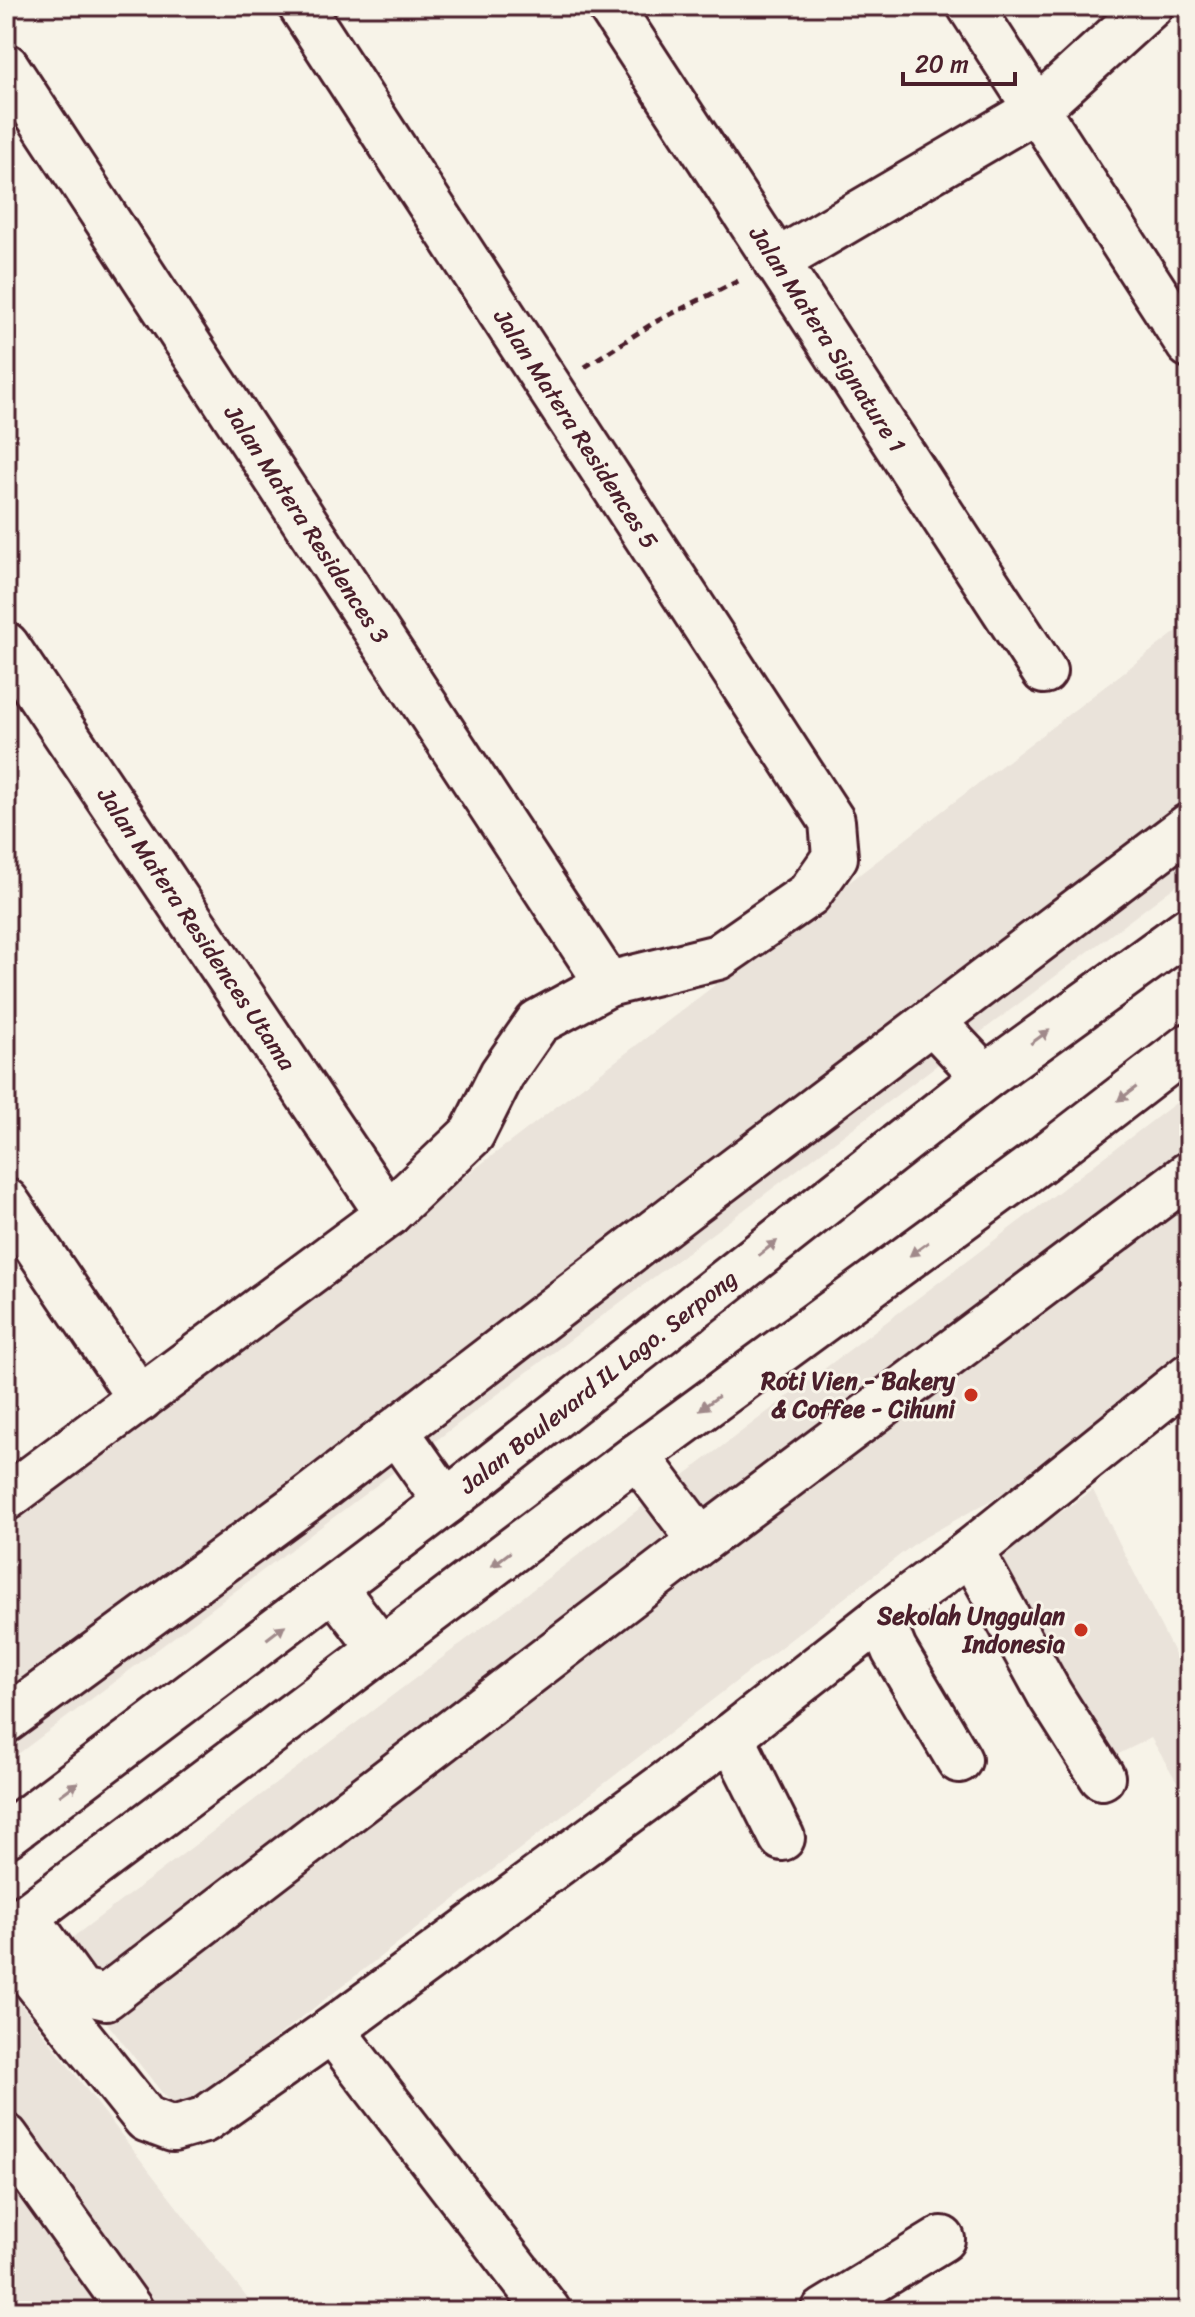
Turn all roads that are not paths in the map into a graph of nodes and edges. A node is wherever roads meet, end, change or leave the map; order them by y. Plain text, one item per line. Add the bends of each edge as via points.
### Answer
1 (301, 6) edge
2 (610, 6) edge
3 (970, 6) edge
4 (1150, 6) edge
5 (6, 66) edge
6 (1037, 109) junction
7 (776, 262) junction
8 (1189, 345) edge
9 (6, 645) edge
10 (1044, 671) dead end
11 (1189, 826) edge
12 (1189, 929) edge
13 (608, 984) junction
14 (932, 1021) junction
15 (1189, 1046) edge
16 (985, 1077) junction
17 (1189, 1174) edge
18 (6, 1201) edge
19 (388, 1214) junction
20 (1189, 1376) edge
21 (140, 1399) junction
22 (396, 1431) junction
23 (637, 1456) junction
24 (6, 1498) edge
25 (446, 1502) junction
26 (701, 1541) junction
27 (971, 1551) junction
28 (334, 1588) junction
29 (881, 1618) junction
30 (381, 1649) junction
31 (6, 1720) edge
32 (731, 1736) junction
33 (959, 1760) dead end
34 (1102, 1777) dead end
35 (6, 1835) edge
36 (782, 1838) dead end
37 (13, 1931) edge
38 (332, 2030) junction
39 (14, 2168) edge
40 (942, 2239) dead end
41 (131, 2311) edge
42 (548, 2311) edge
43 (824, 2311) edge

1 - 13 street, Jalan Matera Residences 5 via 832,821 835,857 809,894 718,957
2 - 7 street, Jalan Matera Signature 1
3 - 6 street
4 - 6 street
5 - 13 street, Jalan Matera Residences 3
6 - 7 street
6 - 8 street
7 - 10 street, Jalan Matera Signature 1
9 - 19 street, Jalan Matera Residences Utama
11 - 14 street
16 -> 12 street, Jalan Boulevard IL Lago. Serpong
13 - 19 street via 538,1022 502,1074 472,1134
14 - 16 street
14 - 22 street
15 -> 23 street
25 -> 16 street, Jalan Boulevard IL Lago. Serpong
17 - 26 street
18 - 21 street
19 - 21 street
20 - 27 street
21 - 24 street
22 - 25 street
22 - 31 street
23 - 26 street
23 -> 30 street
25 - 28 street, Jalan Boulevard IL Lago. Serpong
26 - 37 street via 106,1997 80,1991
27 - 29 street
27 - 34 street
28 - 30 street
35 -> 28 street, Jalan Boulevard IL Lago. Serpong
29 - 32 street
29 - 33 street via 894,1650
30 - 37 street
32 - 36 street
32 - 38 street
37 - 38 street via 146,2119 173,2129 204,2120
38 - 42 street
39 - 41 street
40 - 43 street

